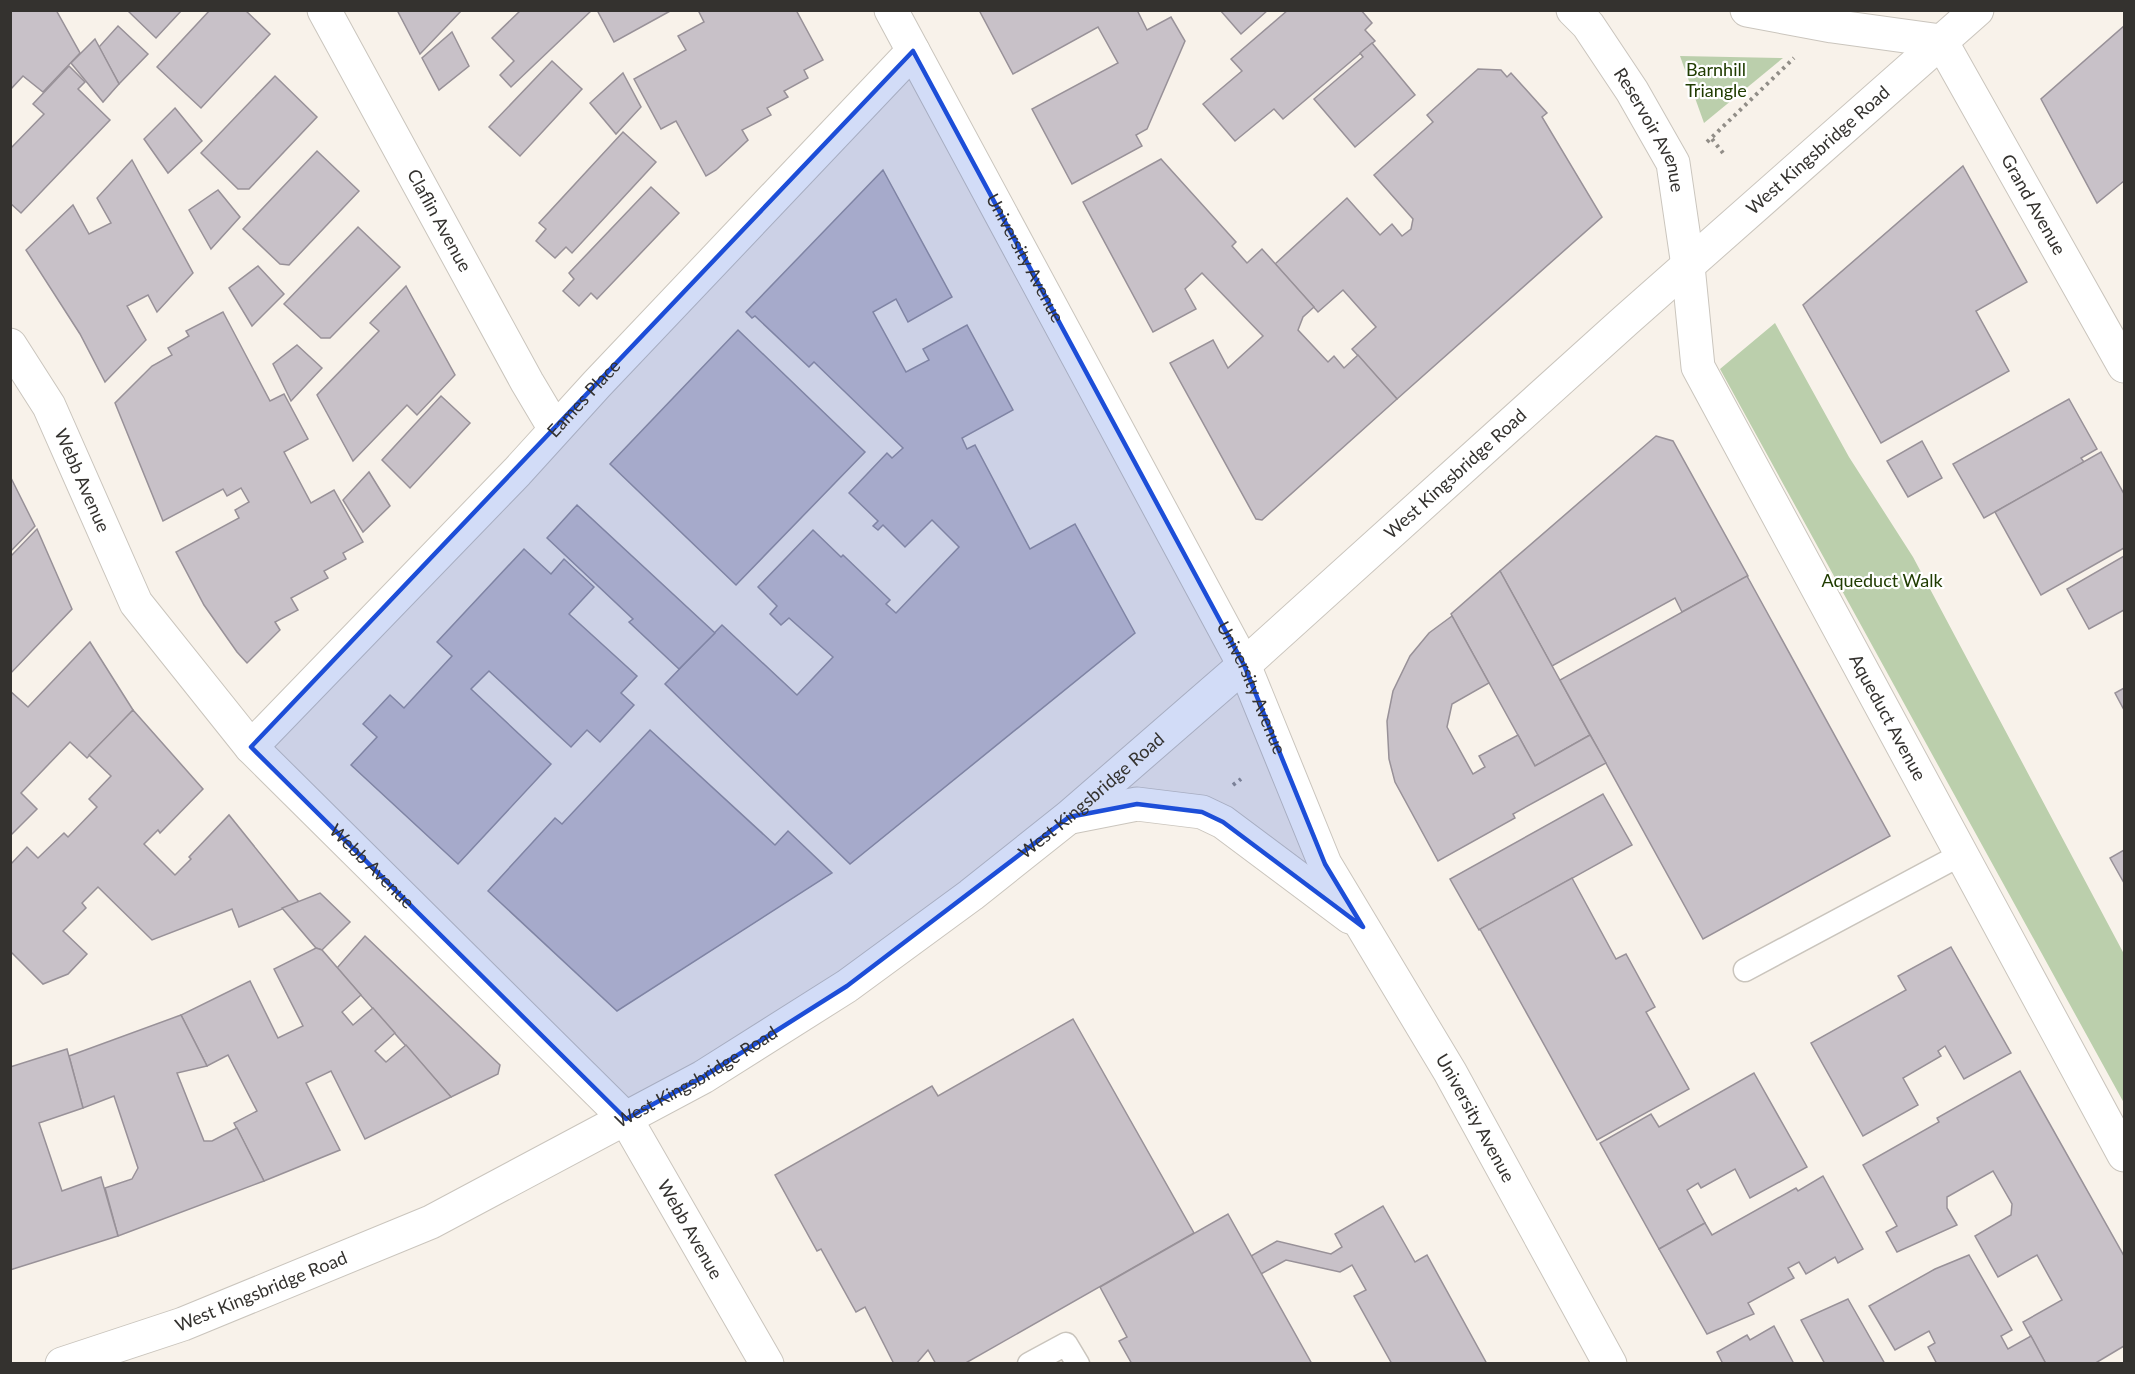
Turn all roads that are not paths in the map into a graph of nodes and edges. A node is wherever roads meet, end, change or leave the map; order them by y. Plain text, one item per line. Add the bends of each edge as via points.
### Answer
1 (324, 10) edge
2 (891, 10) edge
3 (1574, 10) edge
4 (1747, 10) edge
5 (1977, 10) edge
6 (1941, 41) junction
7 (914, 51) junction
8 (1688, 267) junction
9 (10, 345) edge
10 (2124, 366) edge
11 (555, 429) junction
12 (1244, 665) junction
13 (251, 747) junction
14 (1069, 817) junction
15 (1962, 854) junction
16 (1363, 927) junction
17 (1746, 970) dead end
18 (626, 1119) junction
19 (2124, 1155) edge
20 (62, 1364) edge
21 (767, 1364) edge
22 (1029, 1364) edge
23 (1078, 1364) edge
24 (1610, 1364) edge

1 - 11 street, Claflin Avenue
2 - 7 street, University Avenue
3 - 8 street, Reservoir Avenue via 1632,91 1673,163
4 - 6 street
5 - 6 street, West Kingsbridge Road
6 - 8 street, West Kingsbridge Road
6 - 10 street, Grand Avenue
7 - 11 street, Eames Place
7 - 12 street, University Avenue
8 - 12 street, West Kingsbridge Road
8 - 15 street, Aqueduct Avenue via 1698,367
9 - 13 street, Webb Avenue via 49,406 136,603
11 - 13 street, Eames Place
12 - 14 street, West Kingsbridge Road
12 - 16 street, University Avenue via 1325,864
13 - 18 street, Webb Avenue
14 - 16 street via 1137,804 1202,812 1223,822
14 - 18 street, West Kingsbridge Road via 847,986 703,1077
15 - 17 lane
15 - 19 street, Aqueduct Avenue
16 - 24 street, University Avenue via 1450,1072
18 - 20 street, West Kingsbridge Road via 431,1222 183,1324
18 - 21 street, Webb Avenue
22 - 23 lane via 1066,1344

